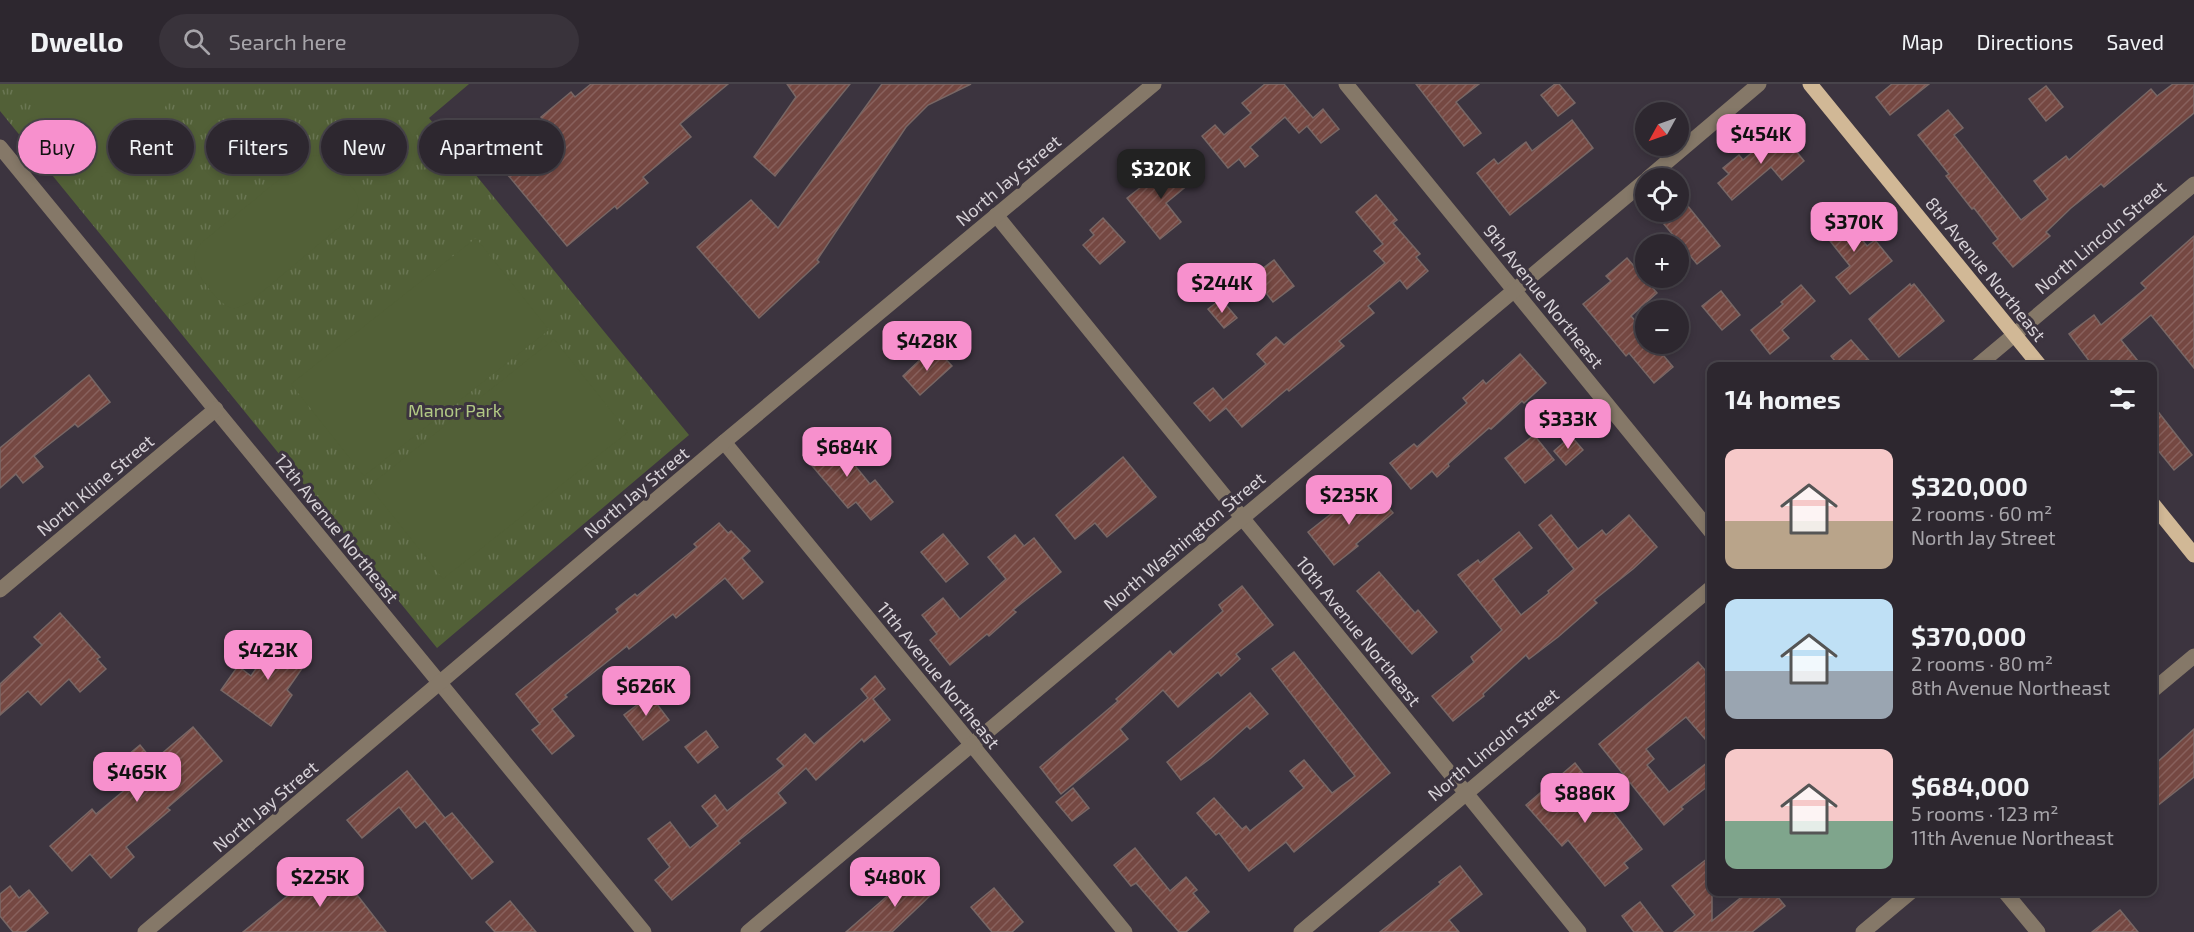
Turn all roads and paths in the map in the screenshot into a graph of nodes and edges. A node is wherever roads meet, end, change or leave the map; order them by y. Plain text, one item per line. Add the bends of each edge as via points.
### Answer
1 (1154, 84) edge
2 (1346, 84) edge
3 (1759, 84) edge
4 (1810, 84) edge
5 (0, 147) edge
6 (1660, 168) edge
7 (2194, 183) edge
8 (1635, 189) edge
9 (996, 215) junction
10 (1514, 290) junction
11 (2014, 334) junction
12 (1982, 362) edge
13 (2037, 362) edge
14 (216, 409) junction
15 (724, 442) junction
16 (2157, 509) edge
17 (1243, 518) junction
18 (1707, 527) edge
19 (2194, 555) edge
20 (0, 590) edge
21 (1707, 591) edge
22 (2194, 656) edge
23 (439, 684) junction
24 (2157, 687) edge
25 (971, 746) junction
26 (1465, 793) junction
27 (1906, 896) edge
28 (2008, 896) edge
29 (150, 930) edge
30 (644, 932) edge
31 (748, 932) edge
32 (1125, 932) edge
33 (1301, 932) edge
34 (1579, 932) edge
35 (1863, 932) edge
36 (2038, 932) edge

1 - 9 street, North Jay Street
2 - 10 street, 9th Avenue Northeast
3 - 6 street, North Washington Street
4 - 11 main road, 8th Avenue Northeast
5 - 14 street, 12th Avenue Northeast
7 - 11 street, North Lincoln Street
8 - 10 street, North Washington Street
9 - 15 street, North Jay Street
9 - 17 street, 10th Avenue Northeast
10 - 17 street, North Washington Street
10 - 18 street, 9th Avenue Northeast
11 - 12 street, North Lincoln Street
11 - 13 main road, 8th Avenue Northeast
14 - 20 street, North Kline Street
14 - 23 street, 12th Avenue Northeast
15 - 23 street, North Jay Street
15 - 25 street, 11th Avenue Northeast
16 - 19 main road
17 - 25 street, North Washington Street
17 - 26 street, 10th Avenue Northeast
21 - 26 street, North Lincoln Street
22 - 24 street
23 - 29 street, North Jay Street
23 - 30 street, 12th Avenue Northeast
25 - 31 street, North Washington Street
25 - 32 street, 11th Avenue Northeast
26 - 33 street, North Lincoln Street
26 - 34 street, 10th Avenue Northeast
27 - 35 street
28 - 36 street

